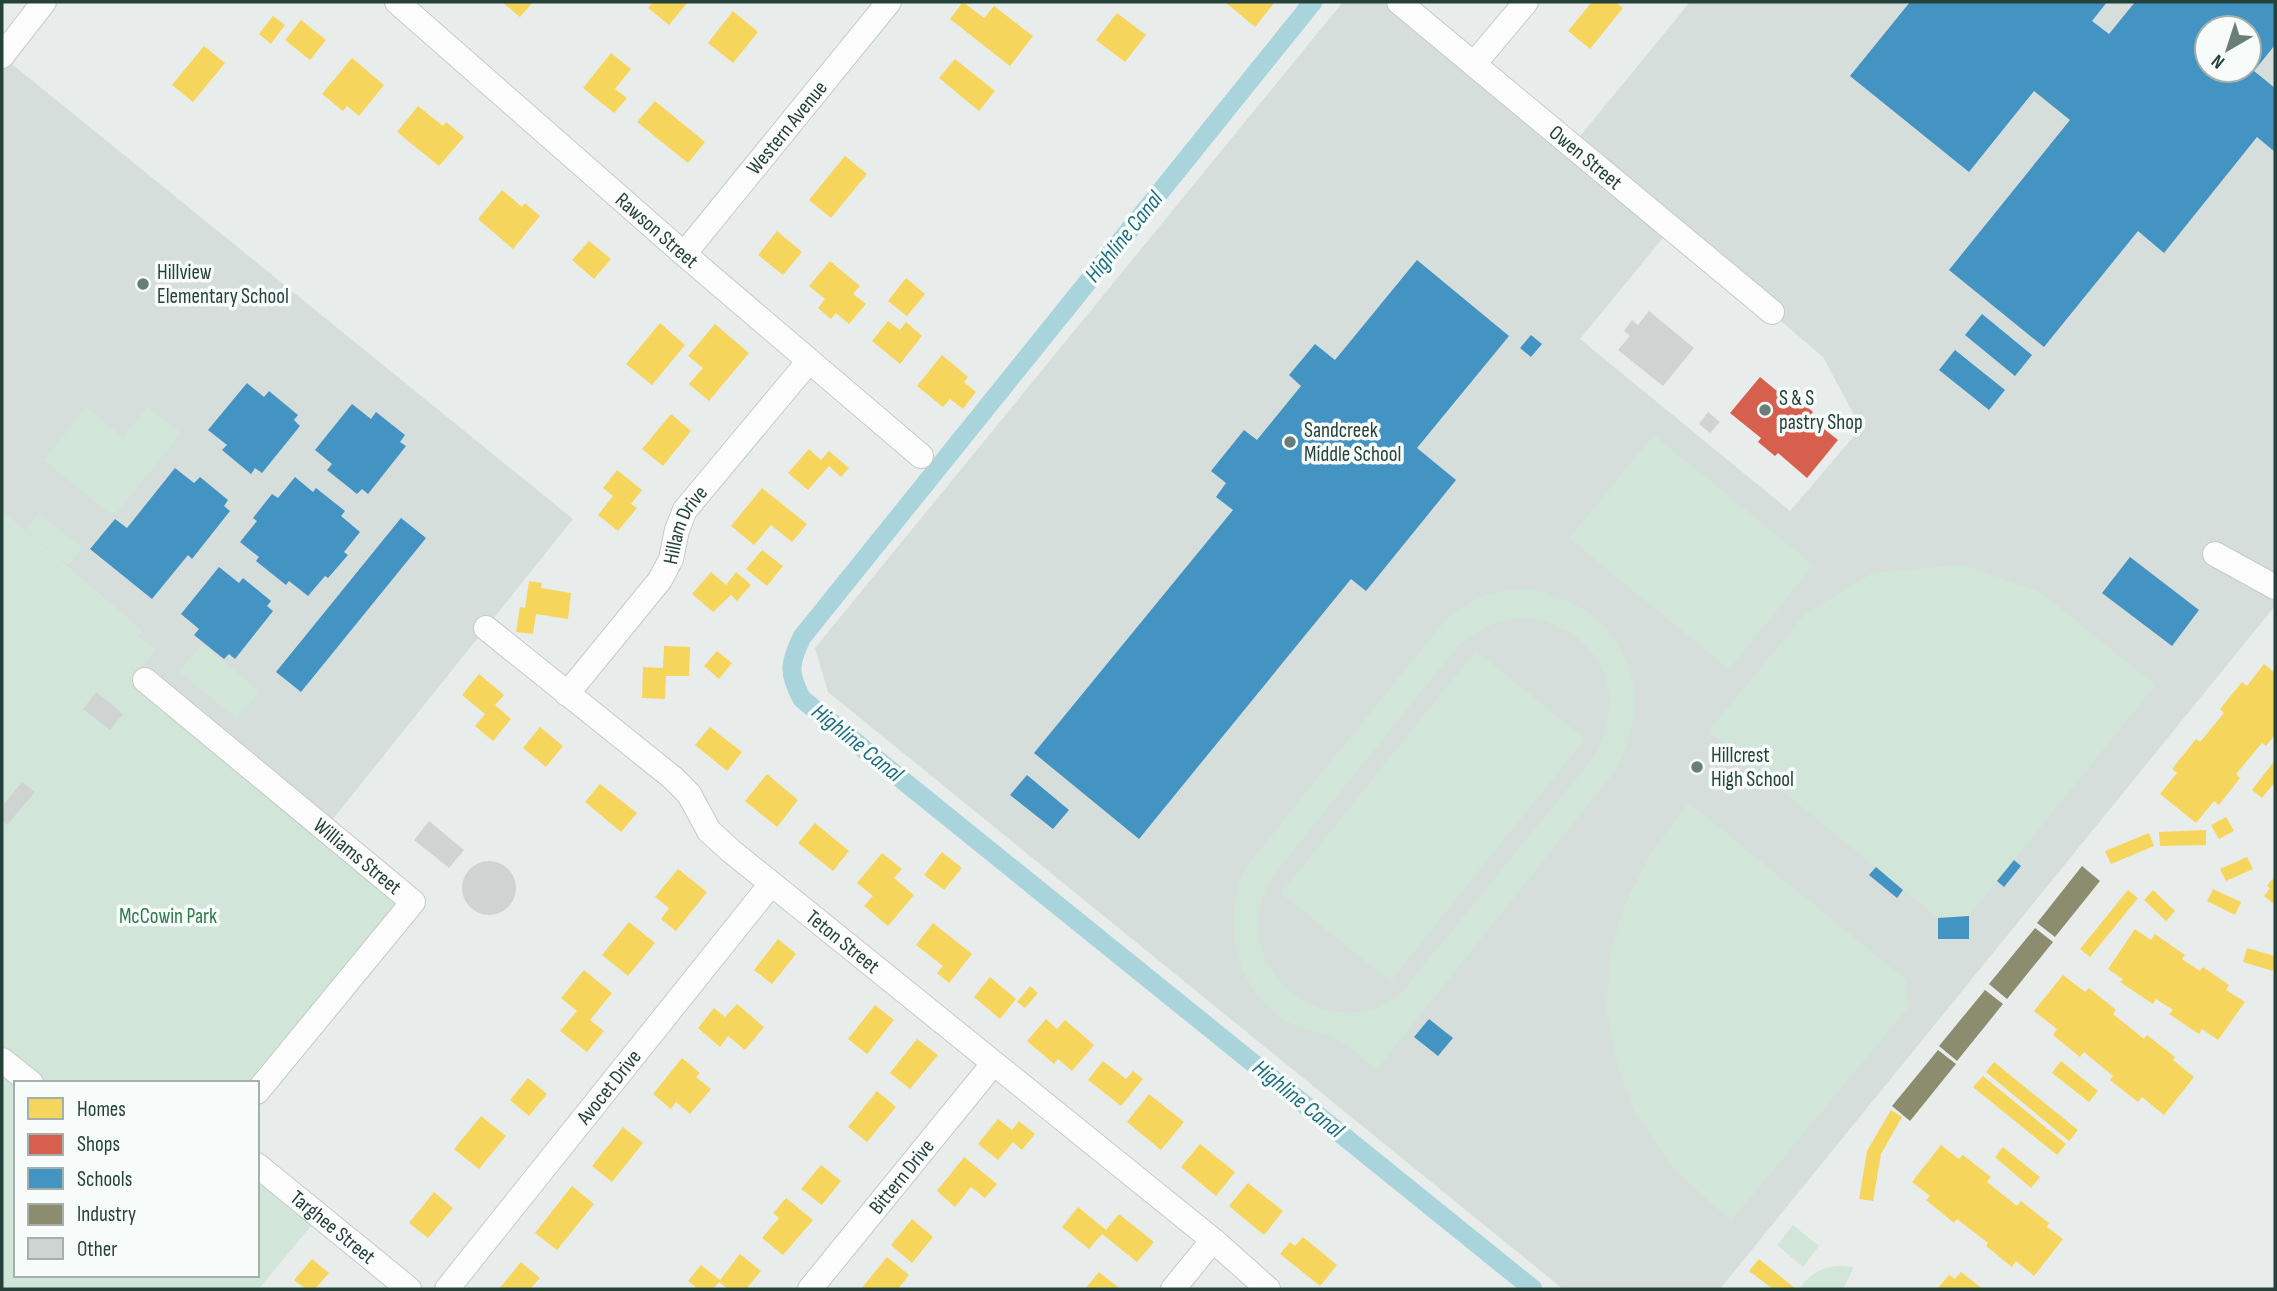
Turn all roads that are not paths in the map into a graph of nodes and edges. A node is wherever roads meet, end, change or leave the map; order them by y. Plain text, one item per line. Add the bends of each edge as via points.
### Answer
1 (44, 2) edge
2 (397, 2) edge
3 (889, 2) edge
4 (1399, 2) edge
5 (1526, 2) edge
6 (2, 56) edge
7 (1474, 64) junction
8 (684, 254) junction
9 (1772, 312) dead end
10 (809, 361) junction
11 (921, 456) dead end
12 (2215, 554) dead end
13 (2275, 587) edge
14 (486, 628) dead end
15 (145, 680) dead end
16 (567, 694) junction
17 (771, 884) junction
18 (2, 1060) edge
19 (993, 1063) junction
20 (28, 1081) edge
21 (259, 1090) edge
22 (259, 1167) edge
23 (1213, 1240) junction
24 (409, 1289) edge
25 (447, 1289) edge
26 (810, 1289) edge
27 (1174, 1289) edge
28 (1268, 1289) edge

1 - 6 street
2 - 8 street, Rawson Street
3 - 8 street, Western Avenue
4 - 7 street, Owen Street
5 - 7 street
7 - 9 street, Owen Street
8 - 10 street, Rawson Street
10 - 11 street, Rawson Street
10 - 16 street, Hillam Drive via 685,510 660,580
12 - 13 street
14 - 16 street, Teton Street
15 - 21 street, Williams Street via 413,902
16 - 17 street, Teton Street via 673,778 689,794 709,831
17 - 19 street, Teton Street
17 - 25 street, Avocet Drive
18 - 20 street
19 - 23 street, Teton Street
19 - 26 street, Bittern Drive
22 - 24 street, Targhee Street
23 - 27 street
23 - 28 street, Teton Street

